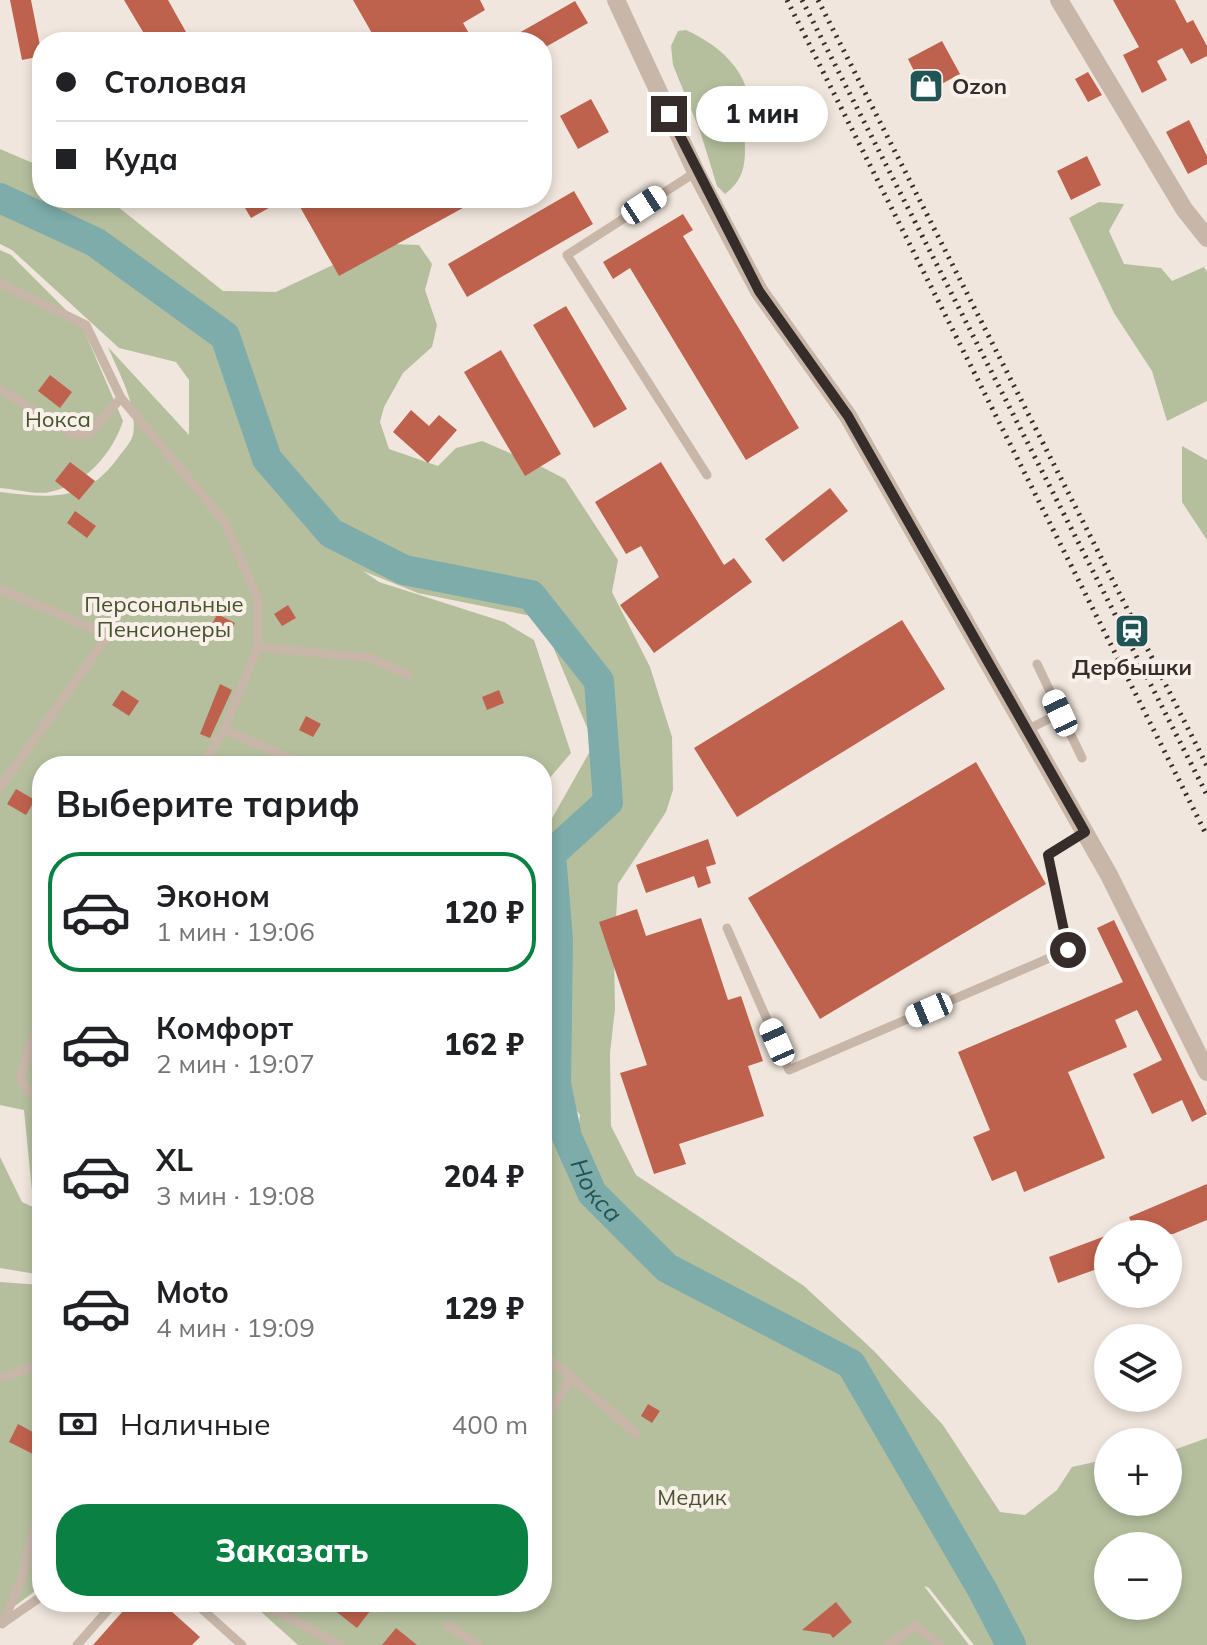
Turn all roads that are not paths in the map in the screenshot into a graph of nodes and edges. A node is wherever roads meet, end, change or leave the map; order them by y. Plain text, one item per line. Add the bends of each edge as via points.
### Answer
1 (616, 0) edge
2 (1059, 0) edge
3 (696, 172) junction
4 (1207, 238) edge
5 (0, 283) edge
6 (0, 389) edge
7 (121, 398) junction
8 (707, 475) dead end
9 (0, 589) edge
10 (258, 647) junction
11 (1037, 664) dead end
12 (408, 675) dead end
13 (1060, 713) junction
14 (224, 729) junction
15 (1027, 730) junction
16 (208, 756) edge
17 (284, 756) edge
18 (1082, 758) dead end
19 (0, 788) edge
20 (1085, 832) junction
21 (727, 928) dead end
22 (32, 1041) edge
23 (1207, 1072) edge
24 (32, 1093) edge
25 (552, 1361) edge
26 (32, 1367) edge
27 (571, 1377) junction
28 (0, 1378) edge
29 (552, 1409) edge
30 (637, 1434) dead end
31 (32, 1539) edge
32 (32, 1603) edge
33 (106, 1612) edge
34 (204, 1612) edge
35 (278, 1612) edge
36 (1, 1624) edge
37 (448, 1626) dead end
38 (237, 1643) edge
39 (77, 1645) edge
40 (340, 1645) edge
41 (478, 1645) edge
42 (888, 1645) edge
43 (940, 1645) edge

1 - 3 street
2 - 4 street via 1184,209
3 - 8 lane via 567,255
3 - 15 street via 759,291 848,416
5 - 7 lane via 86,325
6 - 7 lane via 72,434 89,434
7 - 10 lane via 225,522 258,600
9 - 19 lane via 108,635
10 - 12 lane via 371,658
10 - 14 lane
11 - 13 lane
13 - 15 lane
13 - 18 lane
14 - 16 lane
14 - 17 lane
15 - 20 street
20 - 21 lane via 1048,855 1068,950 789,1070
20 - 23 street
22 - 24 lane via 20,1078
25 - 27 lane
26 - 28 lane
27 - 29 lane
27 - 30 lane
31 - 36 lane via 20,1584
32 - 36 lane
33 - 39 lane
34 - 38 lane
35 - 40 lane
37 - 41 lane
42 - 43 lane via 916,1625

